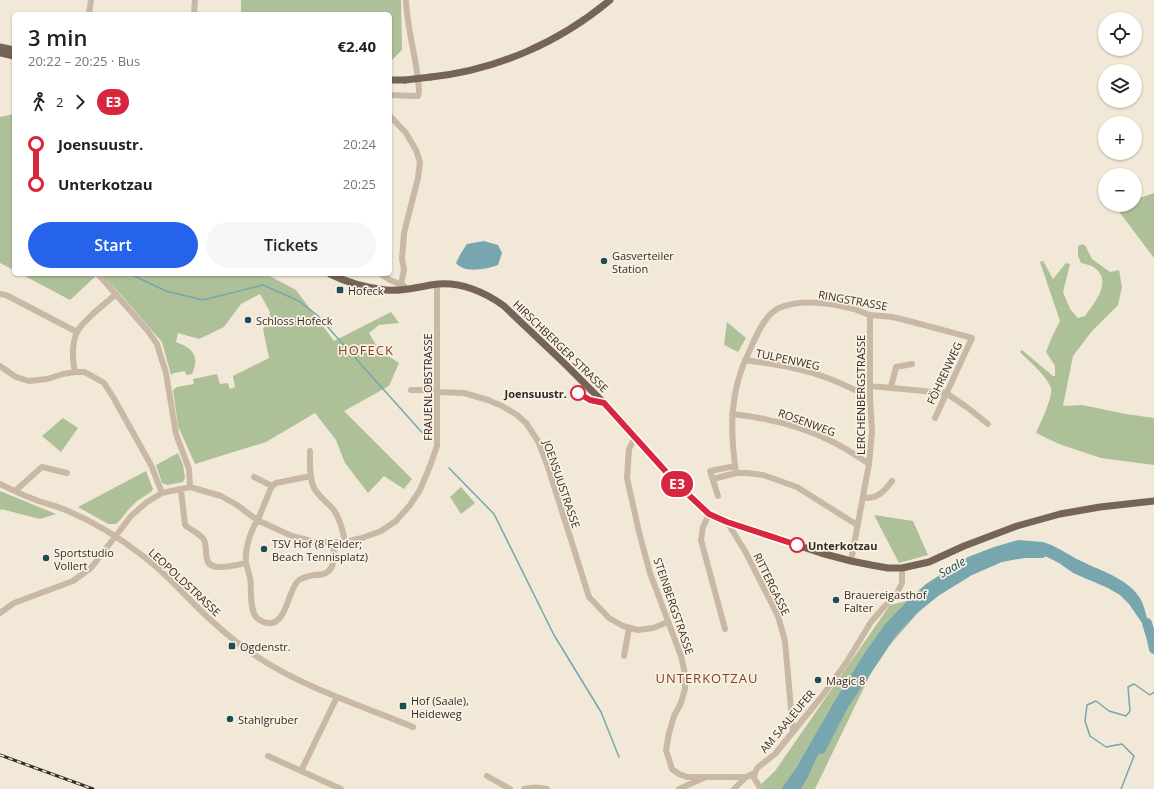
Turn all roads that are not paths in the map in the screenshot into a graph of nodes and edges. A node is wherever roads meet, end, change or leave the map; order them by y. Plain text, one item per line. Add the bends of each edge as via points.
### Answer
1 (91, 0) edge
2 (195, 0) edge
3 (406, 0) edge
4 (610, 0) edge
5 (89, 12) edge
6 (194, 12) edge
7 (0, 47) edge
8 (9, 53) edge
9 (392, 80) edge
10 (392, 95) edge
11 (392, 118) edge
12 (100, 276) edge
13 (334, 276) edge
14 (385, 276) edge
15 (437, 284) junction
16 (401, 285) junction
17 (411, 289) junction
18 (0, 294) edge
19 (116, 294) junction
20 (870, 315) junction
21 (77, 332) junction
22 (972, 338) joint
23 (745, 360) junction
24 (912, 364) dead end
25 (0, 366) edge
26 (75, 372) junction
27 (870, 386) junction
28 (891, 388) junction
29 (411, 390) dead end
30 (437, 391) junction
31 (946, 393) junction
32 (870, 397) junction
33 (732, 414) junction
34 (935, 418) dead end
35 (988, 424) dead end
36 (635, 437) junction
37 (310, 451) dead end
38 (869, 464) junction
39 (735, 466) junction
40 (67, 473) dead end
41 (736, 473) junction
42 (311, 476) junction
43 (254, 477) dead end
44 (713, 479) junction
45 (892, 481) dead end
46 (0, 484) edge
47 (272, 486) junction
48 (190, 487) junction
49 (181, 490) junction
50 (15, 491) junction
51 (162, 493) junction
52 (718, 496) dead end
53 (862, 498) junction
54 (1154, 501) edge
55 (709, 514) junction
56 (257, 520) junction
57 (728, 523) junction
58 (857, 525) junction
59 (115, 536) junction
60 (333, 542) junction
61 (345, 542) junction
62 (851, 561) junction
63 (246, 563) junction
64 (902, 568) junction
65 (0, 613) edge
66 (668, 622) junction
67 (628, 628) junction
68 (725, 630) dead end
69 (624, 656) dead end
70 (337, 697) junction
71 (413, 727) dead end
72 (793, 732) junction
73 (268, 756) dead end
74 (300, 771) junction
75 (755, 774) junction
76 (487, 776) dead end
77 (706, 777) junction
78 (746, 777) junction
79 (760, 788) edge
80 (341, 789) edge
81 (510, 789) edge
82 (524, 789) edge
83 (547, 789) edge
84 (679, 789) edge
85 (734, 789) edge

1 - 5 street
2 - 6 street
3 - 10 street via 419,92 418,96
4 - 9 main road, bridge via 566,32 509,59 452,75
7 - 8 main road
11 - 16 street via 406,133 420,162 404,233 404,269
12 - 19 street
13 - 17 main road, HIRSCHBERGER STRASSE via 352,284 386,290
14 - 16 street
15 - 17 main road, HIRSCHBERGER STRASSE
15 - 30 street, FRAUENLOBSTRASSE
15 - 36 main road, HIRSCHBERGER STRASSE via 472,289 493,298 604,403
16 - 17 street
18 - 21 street
19 - 21 street
19 - 48 street via 157,344 168,382 176,434 189,469
20 - 22 street, RINGSTRASSE via 891,317
20 - 23 street, RINGSTRASSE via 833,305 810,303 779,308 765,320
20 - 27 street, LERCHENBERGSTRASSE
21 - 26 street via 73,364
22 - 31 street, FÖHRENWEG
23 - 32 street, TULPENWEG via 804,371 830,379
23 - 33 street, RINGSTRASSE via 738,379
24 - 28 street via 896,367
25 - 26 street via 16,377 29,381
26 - 51 street via 84,372 104,383 151,465
27 - 28 street
27 - 32 street, LERCHENBERGSTRASSE
28 - 31 street
29 - 30 street, JOENSUUSTRASSE
30 - 61 street, FRAUENLOBSTRASSE via 437,446 420,490 396,521 381,531
30 - 67 street, JOENSUUSTRASSE via 464,393 488,400 517,415 526,423 538,441 548,466 589,597 609,618
31 - 34 street, FÖHRENWEG
31 - 35 street
32 - 38 street, LERCHENBERGSTRASSE via 872,431
33 - 38 street, ROSENWEG via 754,416 801,429 834,442
33 - 39 street, RINGSTRASSE
36 - 55 main road, HIRSCHBERGER STRASSE via 678,485
36 - 66 street, STEINBERGSTRASSE via 629,449 627,478 638,532
37 - 42 street
38 - 53 street, LERCHENBERGSTRASSE
39 - 41 street, RINGSTRASSE
39 - 44 street via 710,471
40 - 50 street via 42,466
41 - 44 street
41 - 58 street via 763,475 797,486
42 - 47 street
42 - 61 street via 315,490 338,518
43 - 47 street
44 - 52 street
45 - 53 street via 878,496
46 - 50 street, LEOPOLDSTRASSE
47 - 56 street
48 - 49 street
48 - 56 street, FRAUENLOBSTRASSE via 221,496
49 - 51 street
49 - 63 street via 184,525 205,542 206,559 211,566 219,568
50 - 59 street, LEOPOLDSTRASSE via 67,510
51 - 59 street via 131,516
53 - 58 street, LERCHENBERGSTRASSE
54 - 64 main road, HIRSCHBERGER STRASSE via 1067,513 1018,526 929,562
55 - 57 main road, HIRSCHBERGER STRASSE
55 - 68 street via 701,540
56 - 60 street, FRAUENLOBSTRASSE via 292,536 314,542
56 - 63 street via 249,538
57 - 62 main road, HIRSCHBERGER STRASSE
57 - 72 street, RITTERGASSE via 778,616 785,641
58 - 62 street, LERCHENBERGSTRASSE
59 - 65 street via 91,568 73,582 14,603
59 - 70 street, LEOPOLDSTRASSE via 146,558 213,622 255,655
60 - 61 street, FRAUENLOBSTRASSE
60 - 63 street via 334,555 330,569 324,574 298,580 280,617 272,623 256,617
62 - 64 main road, HIRSCHBERGER STRASSE
64 - 72 street, AM SAALEUFER via 902,584 896,595 871,622 846,663
66 - 67 street, JOENSUUSTRASSE via 654,628
66 - 77 street, STEINBERGSTRASSE via 681,656 685,689 674,716 666,750 672,769 679,774 687,777
67 - 69 street
70 - 71 street, LEOPOLDSTRASSE
70 - 74 street
72 - 75 street, AM SAALEUFER via 775,754 757,768
73 - 74 street
74 - 80 street
75 - 78 street
75 - 79 street via 754,778
76 - 81 street
77 - 78 street, STEINBERGSTRASSE
77 - 84 street
78 - 85 street
82 - 83 street

